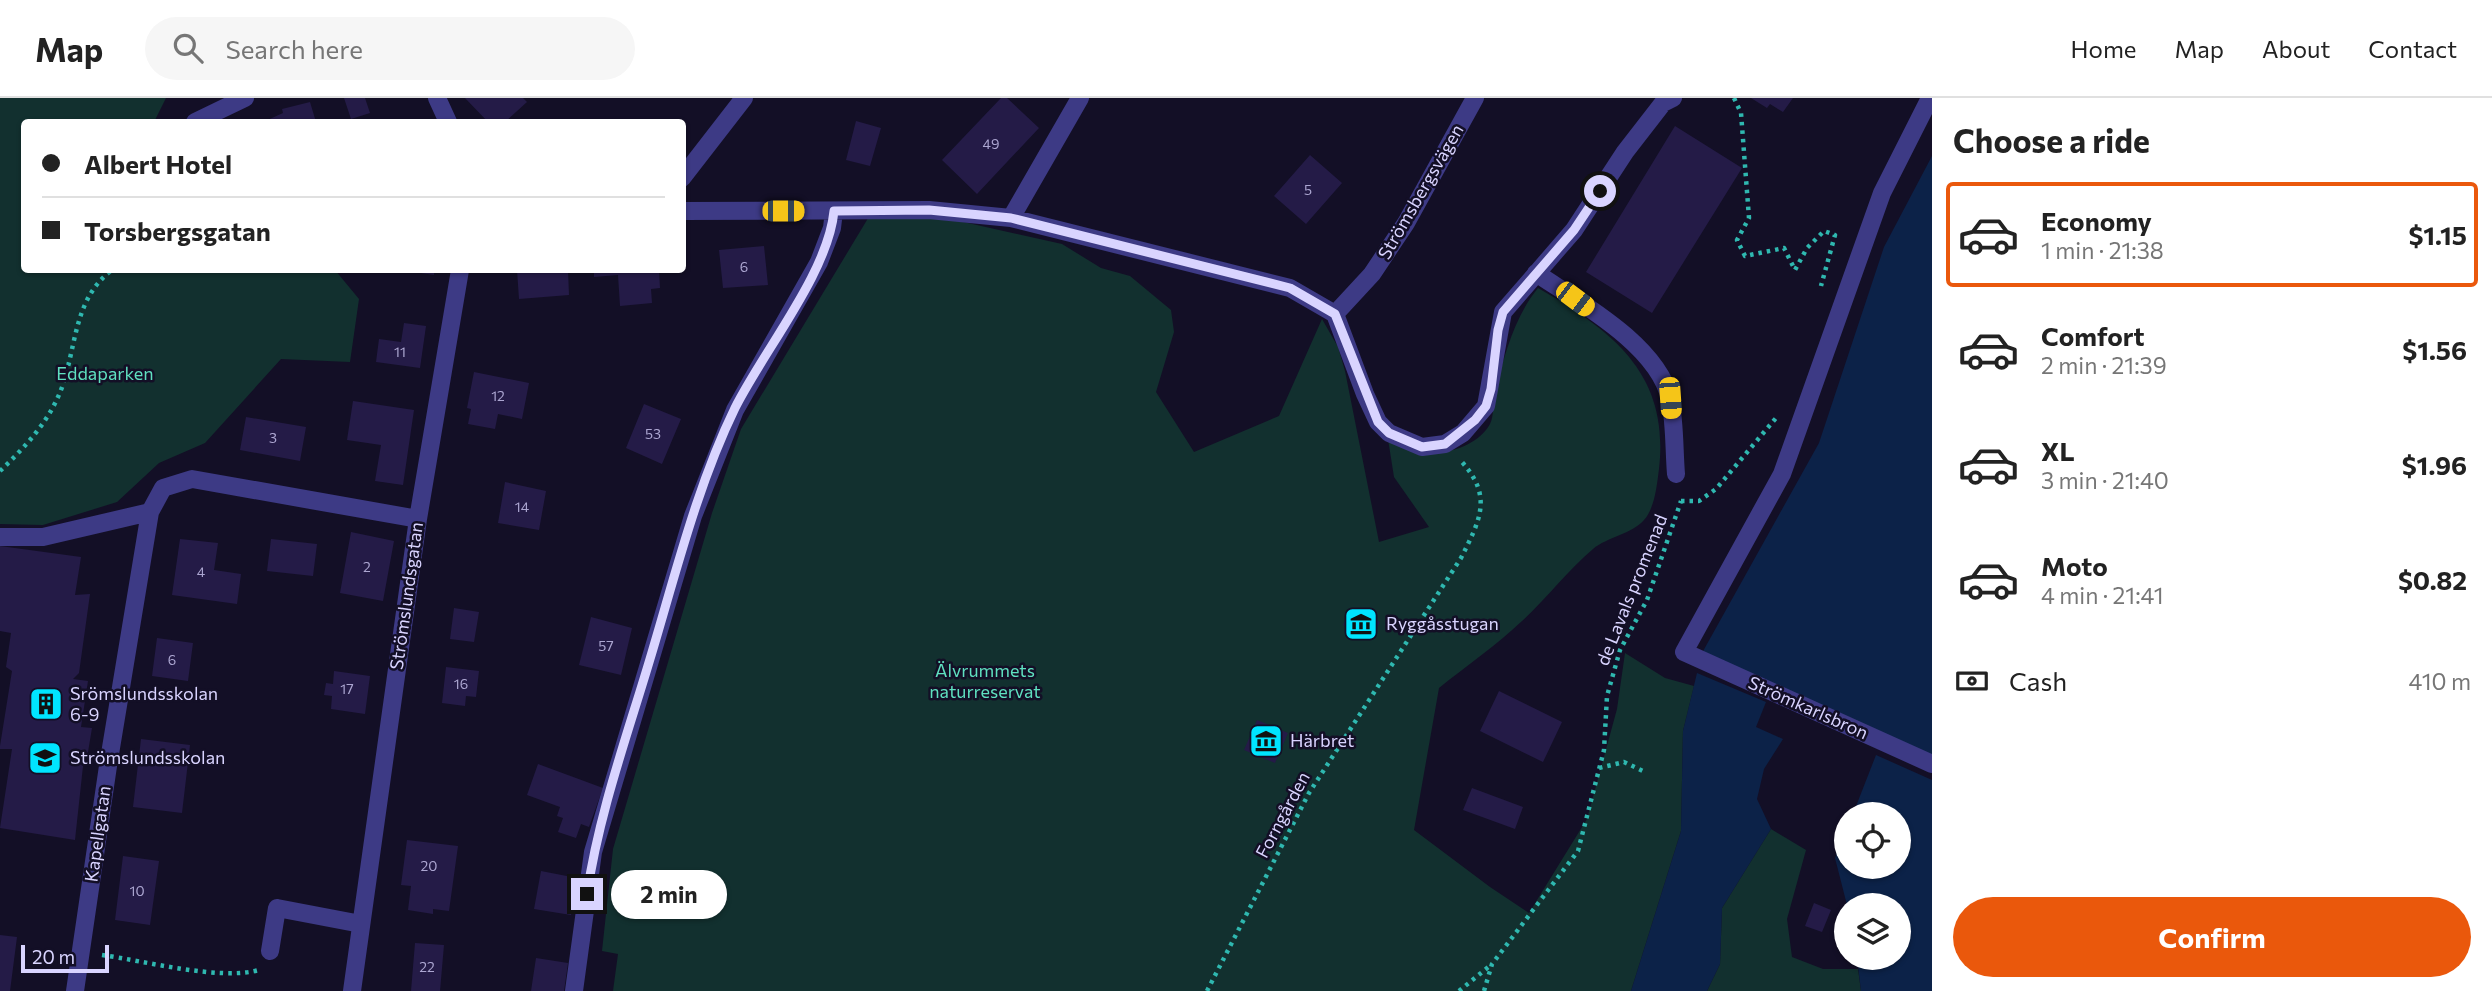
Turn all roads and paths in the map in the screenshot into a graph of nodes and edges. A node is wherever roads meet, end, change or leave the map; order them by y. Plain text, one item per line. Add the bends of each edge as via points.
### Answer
1 (245, 98) edge
2 (437, 98) edge
3 (744, 98) edge
4 (1080, 98) edge
5 (1475, 98) edge
6 (1674, 98) edge
7 (1734, 98) edge
8 (1930, 98) edge
9 (201, 119) edge
10 (447, 119) edge
11 (686, 173) edge
12 (686, 211) edge
13 (834, 211) junction
14 (1011, 218) junction
15 (109, 273) edge
16 (459, 273) edge
17 (1536, 273) junction
18 (1821, 287) dead end
19 (1335, 314) junction
20 (1784, 409) dead end
21 (1445, 444) junction
22 (0, 471) edge
23 (1675, 474) dead end
24 (150, 512) junction
25 (418, 519) junction
26 (0, 537) edge
27 (1932, 764) edge
28 (1599, 768) junction
29 (1643, 771) dead end
30 (361, 924) junction
31 (80, 951) junction
32 (270, 951) joint
33 (1492, 964) junction
34 (75, 991) edge
35 (352, 991) edge
36 (573, 991) edge
37 (1207, 991) edge
38 (1459, 991) edge
39 (1484, 991) edge

1 - 9 street
2 - 10 street
3 - 11 street
4 - 14 street
5 - 19 street, Strömsbergsvägen via 1406,223 1372,274
6 - 17 street via 1662,103 1574,230
7 - 18 path via 1741,113 1749,218 1737,240 1745,256 1784,248 1795,270 1824,231 1835,235
8 - 27 street, Strömkarlsbron via 1882,193 1782,474 1684,652
12 - 13 street
13 - 14 street via 929,210
13 - 36 street via 819,262 734,410 693,516 593,852
14 - 19 street via 1290,288
15 - 22 path via 84,303 61,390 47,419
16 - 25 street, Strömslundsgatan
17 - 21 street via 1503,312 1486,406
17 - 23 street via 1616,329 1643,352 1658,373 1670,398
19 - 21 street via 1378,422 1389,433 1422,447
20 - 28 path, de Lavals promenad via 1716,489 1699,501 1681,501 1647,600 1620,650 1607,696
21 - 37 path, Forngården via 1478,485 1483,505 1478,525 1309,793
24 - 25 street, Kapellgatan via 163,488 192,479
24 - 26 street via 43,537
24 - 31 street, Kapellgatan
25 - 30 street, Strömslundsgatan
28 - 29 path via 1623,762
28 - 33 path, de Lavals promenad via 1578,851
30 - 32 street via 277,908
30 - 35 street, Strömslundsgatan
31 - 32 path via 246,974 261,970
31 - 34 street, Kapellgatan
33 - 38 path
33 - 39 path, de Lavals promenad

